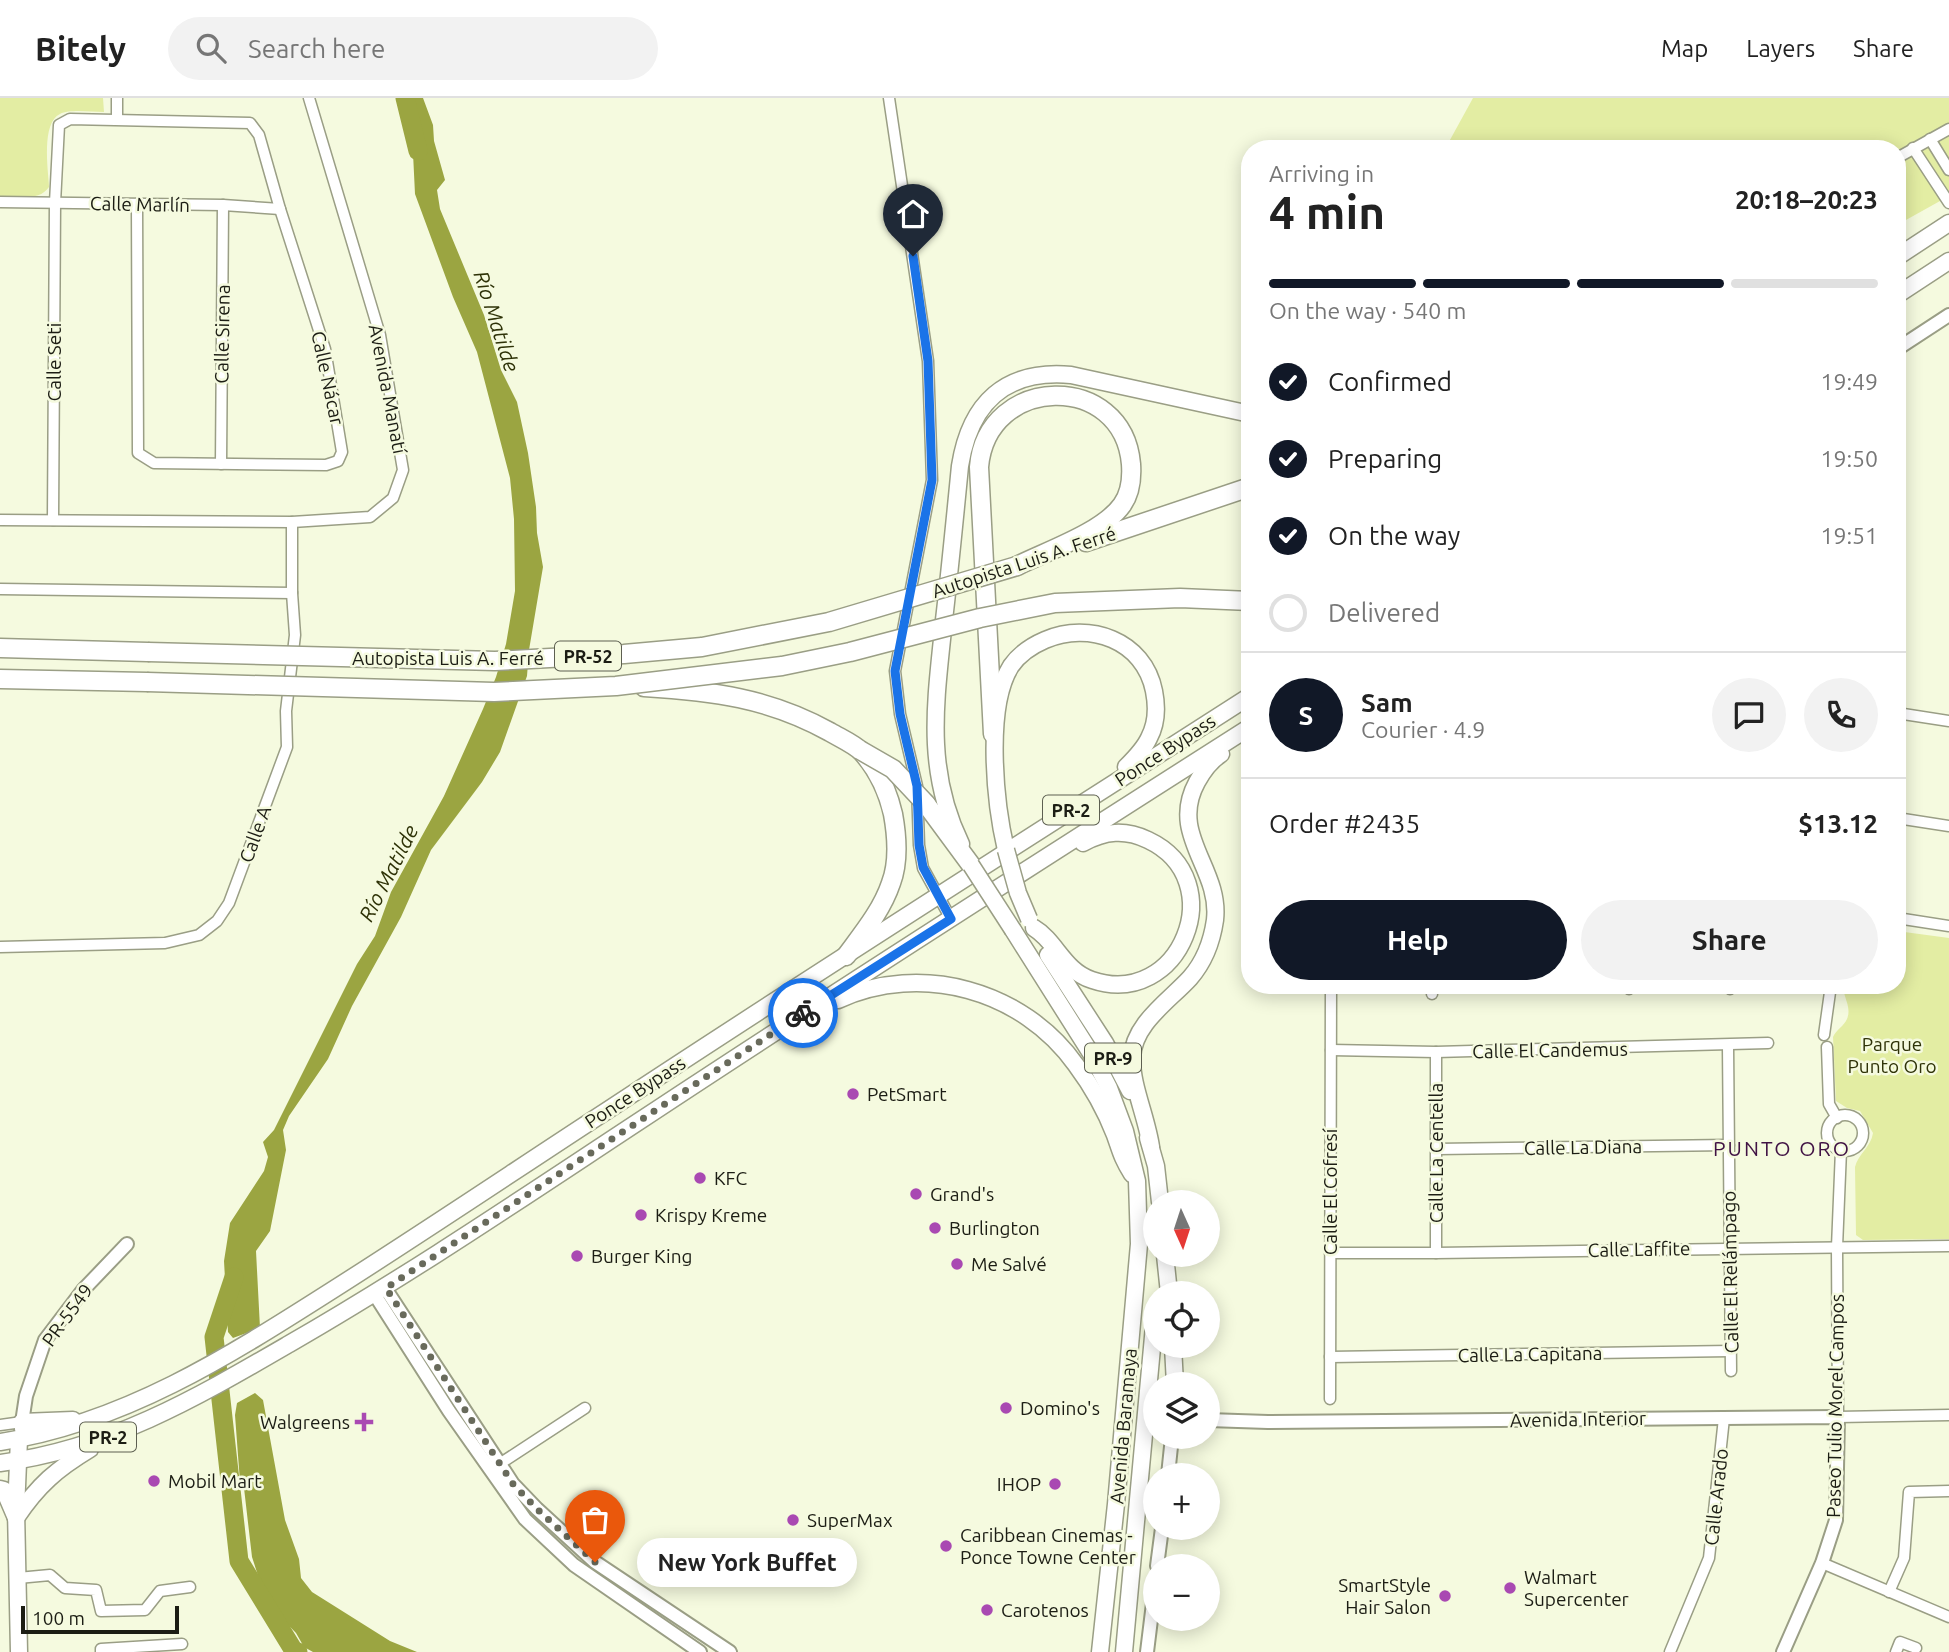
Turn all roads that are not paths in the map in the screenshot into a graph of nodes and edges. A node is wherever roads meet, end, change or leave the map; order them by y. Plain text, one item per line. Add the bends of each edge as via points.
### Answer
1 (117, 98) edge
2 (309, 98) edge
3 (889, 98) edge
4 (117, 119) junction
5 (1949, 129) edge
6 (1930, 139) junction
7 (1913, 148) junction
8 (1906, 152) edge
9 (1949, 170) edge
10 (0, 202) edge
11 (55, 203) junction
12 (1949, 203) edge
13 (137, 204) junction
14 (223, 205) junction
15 (280, 209) junction
16 (1949, 223) edge
17 (1906, 251) edge
18 (1946, 263) edge
19 (1906, 289) edge
20 (1949, 315) edge
21 (1906, 343) edge
22 (1241, 412) edge
23 (221, 464) junction
24 (1241, 490) edge
25 (0, 520) edge
26 (53, 520) junction
27 (292, 522) junction
28 (1017, 566) junction
29 (0, 589) edge
30 (292, 593) junction
31 (1241, 600) edge
32 (0, 648) edge
33 (0, 679) edge
34 (616, 686) junction
35 (1241, 702) edge
36 (1906, 714) edge
37 (1949, 721) edge
38 (993, 734) junction
39 (1241, 734) edge
40 (1241, 740) edge
41 (860, 750) junction
42 (1219, 751) junction
43 (1102, 790) junction
44 (1906, 819) edge
45 (1949, 826) edge
46 (1045, 858) junction
47 (971, 865) junction
48 (937, 895) junction
49 (951, 919) junction
50 (1906, 919) edge
51 (1031, 923) junction
52 (1949, 926) edge
53 (0, 947) edge
54 (846, 956) junction
55 (1331, 994) edge
56 (1830, 994) edge
57 (812, 1007) junction
58 (1824, 1035) dead end
59 (1768, 1044) dead end
60 (1728, 1046) junction
61 (1827, 1047) dead end
62 (1331, 1050) junction
63 (1437, 1052) junction
64 (1837, 1118) junction
65 (1729, 1145) junction
66 (1151, 1147) junction
67 (1437, 1149) junction
68 (1840, 1150) junction
69 (1137, 1181) junction
70 (1158, 1190) edge
71 (127, 1244) dead end
72 (1949, 1246) edge
73 (1837, 1247) junction
74 (1730, 1248) junction
75 (1330, 1253) junction
76 (1436, 1253) junction
77 (380, 1291) junction
78 (1731, 1351) junction
79 (1330, 1357) junction
80 (1151, 1358) edge
81 (1731, 1371) dead end
82 (1329, 1399) dead end
83 (585, 1408) dead end
84 (1949, 1415) edge
85 (1838, 1417) junction
86 (1724, 1418) junction
87 (96, 1419) junction
88 (1220, 1420) edge
89 (22, 1422) junction
90 (0, 1425) edge
91 (116, 1434) junction
92 (19, 1440) junction
93 (0, 1442) edge
94 (17, 1461) junction
95 (0, 1463) edge
96 (501, 1463) junction
97 (0, 1489) edge
98 (1949, 1491) edge
99 (16, 1518) junction
100 (1822, 1563) junction
101 (18, 1577) junction
102 (190, 1587) dead end
103 (1889, 1592) junction
104 (1949, 1617) edge
105 (1150, 1631) edge
106 (182, 1644) dead end
107 (1916, 1648) dead end
108 (19, 1652) edge
109 (101, 1652) edge
110 (700, 1652) edge
111 (730, 1652) edge
112 (1100, 1652) edge
113 (1124, 1652) edge
114 (1147, 1652) edge
115 (1670, 1652) edge
116 (1783, 1652) edge
117 (1896, 1652) edge

1 - 4 street
2 - 27 street, Avenida Manatí via 380,335 403,470 393,498 370,517
3 - 48 street via 928,361 932,480 895,671 917,786 923,867
4 - 11 street, Calle Nácar via 70,119 59,125
4 - 15 street, Calle Nácar via 250,122 259,135
5 - 6 street
6 - 7 street
6 - 9 street
7 - 8 street
7 - 12 street
10 - 11 street, Calle Marlín
11 - 13 street, Calle Marlín
11 - 26 street, Calle Seti
13 - 14 street, Calle Marlín
13 - 23 street, Calle Nácar via 138,453 154,463
14 - 15 street, Calle Marlín
14 - 23 street, Calle Sirena
15 - 23 street, Calle Nácar via 325,349 342,452 338,461 326,465
16 - 17 main road
18 - 19 main road
20 - 21 street
22 - 47 main road, Avenida Baramaya via 1051,373 1007,386 972,420 960,466 935,709 940,784 949,818
24 - 28 highway, Autopista Luis A. Ferré / PR-52
25 - 26 street, Avenida Manatí
26 - 27 street, Avenida Manatí
27 - 30 street, Calle A
28 - 32 highway, Autopista Luis A. Ferré / PR-52, bridge via 829,622 702,647 459,661
28 - 38 highway via 1090,532 1123,504 1129,489 1132,473 1124,436 1113,420 1081,399 1063,395 1025,400 1000,419 983,445 979,467
29 - 30 street
30 - 53 street, Calle A via 295,635 286,711 287,747 229,903 217,921 199,935 166,943
31 - 34 highway, Autopista Luis A. Ferré / PR-52, bridge via 1180,597 1055,603 782,666
33 - 34 highway, Autopista Luis A. Ferré / PR-52, bridge via 494,692
34 - 41 highway, bridge via 734,696 815,723
35 - 43 main road, Ponce Bypass / PR-2
36 - 37 street
38 - 43 main road via 1004,681 1031,646 1076,632 1118,641 1147,671 1156,713 1144,747
38 - 51 main road, PR-9, bridge via 1008,862
39 - 42 main road, Ponce Bypass / PR-2
40 - 42 main road
41 - 47 highway, bridge via 893,769 915,790
41 - 54 highway via 877,772 891,808 896,844 892,880 876,914
42 - 46 main road, Ponce Bypass / PR-2
42 - 66 main road via 1198,779 1188,806 1190,836 1216,904 1210,941 1202,961 1153,1015 1133,1048 1132,1070
43 - 48 main road, Ponce Bypass / PR-2
44 - 45 street
46 - 49 main road, Ponce Bypass / PR-2
46 - 51 main road via 1104,834 1125,832 1161,846 1173,856 1187,883 1192,913 1189,931 1164,967 1149,977 1120,984 1080,975
47 - 69 main road, Avenida Baramaya / PR-9, bridge via 1109,1088
48 - 49 street
48 - 54 main road, Ponce Bypass / PR-2
49 - 57 main road, Ponce Bypass / PR-2
50 - 52 street
51 - 66 main road, PR-9 via 1122,1074
54 - 87 main road, Ponce Bypass / PR-2 via 262,1335 134,1404
55 - 62 street, Calle El Cofresí
56 - 58 street
57 - 69 main road via 884,985 914,982 948,984 1000,1001 1040,1028 1075,1064
57 - 77 main road, Ponce Bypass / PR-2
59 - 60 street, Calle El Candemus
60 - 63 street, Calle El Candemus
60 - 65 street, Calle El Relámpago
61 - 64 street, Paseo Tulio Morel Campos via 1829,1104
62 - 63 street, Calle El Candemus
62 - 75 street, Calle El Cofresí
63 - 67 street, Calle La Centella
64 - 68 street, Paseo Tulio Morel Campos via 1830,1125 1828,1138
64 - 68 street via 1854,1118 1863,1129 1856,1147
65 - 67 street, Calle La Diana
65 - 74 street, Calle El Relámpago
66 - 70 main road, PR-9
67 - 76 street, Calle La Centella
68 - 73 street, Paseo Tulio Morel Campos
69 - 112 main road, Avenida Baramaya / PR-9 via 1139,1244
71 - 89 street, PR-5549 via 83,1290 45,1340
72 - 73 street, Calle Laffite
73 - 74 street, Calle Laffite
73 - 85 street, Paseo Tulio Morel Campos
74 - 76 street, Calle Laffite
74 - 78 street, Calle El Relámpago
75 - 76 street, Calle Laffite
75 - 79 street, Calle El Cofresí
77 - 91 main road, Ponce Bypass / PR-2 via 193,1398
77 - 96 street
77 - 110 street via 449,1411 525,1519 574,1565
78 - 79 street, Calle La Capitana
78 - 81 street, Calle El Relámpago
79 - 82 street, Calle El Cofresí
80 - 113 main road, Avenida Baramaya
83 - 96 street
84 - 85 street, Avenida Interior
85 - 86 street, Avenida Interior
85 - 100 street, Paseo Tulio Morel Campos via 1836,1520
86 - 88 street, Avenida Interior
86 - 115 street, Calle Arado via 1709,1558
87 - 89 main road
87 - 92 main road, Ponce Bypass / PR-2
89 - 90 street
89 - 92 street, PR-5549
91 - 94 main road, Ponce Bypass / PR-2
91 - 99 main road via 71,1461 34,1491
92 - 93 main road, Ponce Bypass / PR-2
92 - 94 main road
94 - 95 main road, Ponce Bypass / PR-2
94 - 99 main road
96 - 111 street via 513,1484 595,1562
97 - 99 main road
98 - 103 street via 1909,1492 1904,1558
99 - 101 main road
100 - 103 street
100 - 116 street, Paseo Tulio Morel Campos
101 - 102 street via 50,1576 65,1588 96,1590 101,1611 145,1610 160,1591
101 - 108 main road
103 - 104 street
105 - 114 street
106 - 109 street
107 - 117 street via 1900,1642

